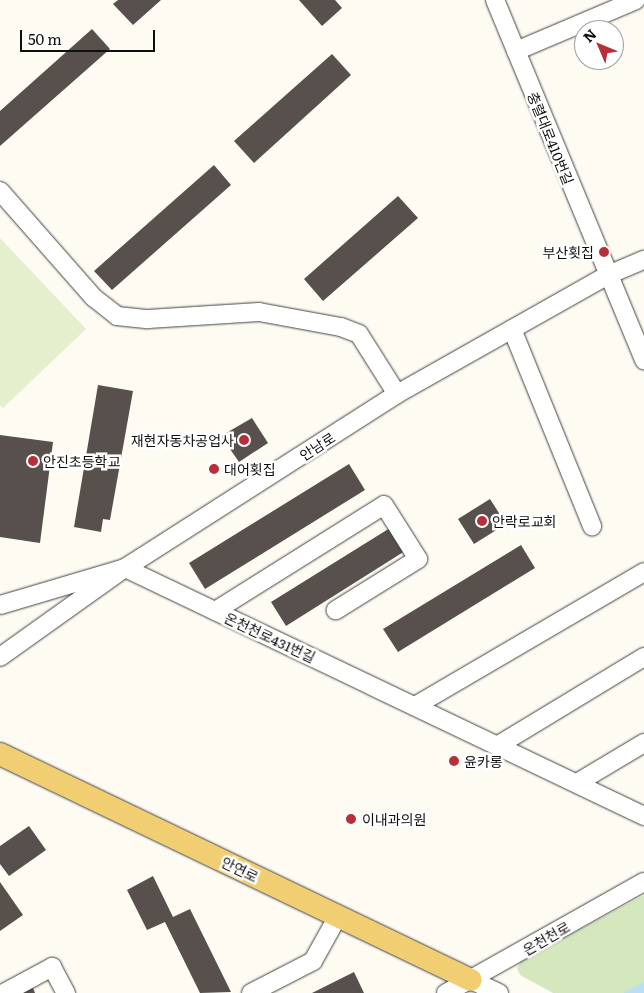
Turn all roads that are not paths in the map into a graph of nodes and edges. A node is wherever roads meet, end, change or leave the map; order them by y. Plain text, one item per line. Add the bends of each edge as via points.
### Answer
1 (495, 0) edge
2 (636, 0) edge
3 (612, 5) edge
4 (516, 51) junction
5 (0, 191) edge
6 (644, 260) edge
7 (608, 275) junction
8 (512, 329) junction
9 (644, 360) edge
10 (397, 394) junction
11 (592, 526) dead end
12 (125, 568) junction
13 (644, 572) edge
14 (0, 605) edge
15 (336, 610) dead end
16 (215, 611) junction
17 (644, 656) edge
18 (0, 657) edge
19 (415, 706) junction
20 (644, 743) edge
21 (497, 746) junction
22 (0, 754) edge
23 (577, 783) junction
24 (644, 816) edge
25 (644, 882) edge
26 (338, 916) junction
27 (475, 982) junction
28 (4, 993) edge
29 (66, 993) edge
30 (251, 993) edge
31 (446, 993) edge
32 (499, 993) edge

1 - 4 street, 충렬대로410번길
2 - 3 street
3 - 4 street
4 - 7 street, 충렬대로410번길
5 - 10 street via 93,297 117,316 148,319 259,312 341,327 359,334
6 - 7 street, 안남로
7 - 8 street, 안남로
7 - 9 street, 충렬대로410번길
8 - 10 street, 안남로
8 - 11 street
10 - 12 street, 안남로
12 - 14 street, 안남로
12 - 16 street, 온천천로431번길
12 - 18 street, 안남로
13 - 19 street
15 - 16 street via 418,559 384,505
16 - 19 street, 온천천로431번길
17 - 21 street
19 - 21 street, 온천천로431번길
20 - 23 street
21 - 23 street, 온천천로431번길
22 - 26 main road, 안연로
23 - 24 street, 온천천로431번길
25 - 27 street, 온천천로
26 - 27 main road, 안연로
26 - 30 street via 313,960
27 - 31 street, 온천천로
27 - 32 street
28 - 29 street via 52,967

